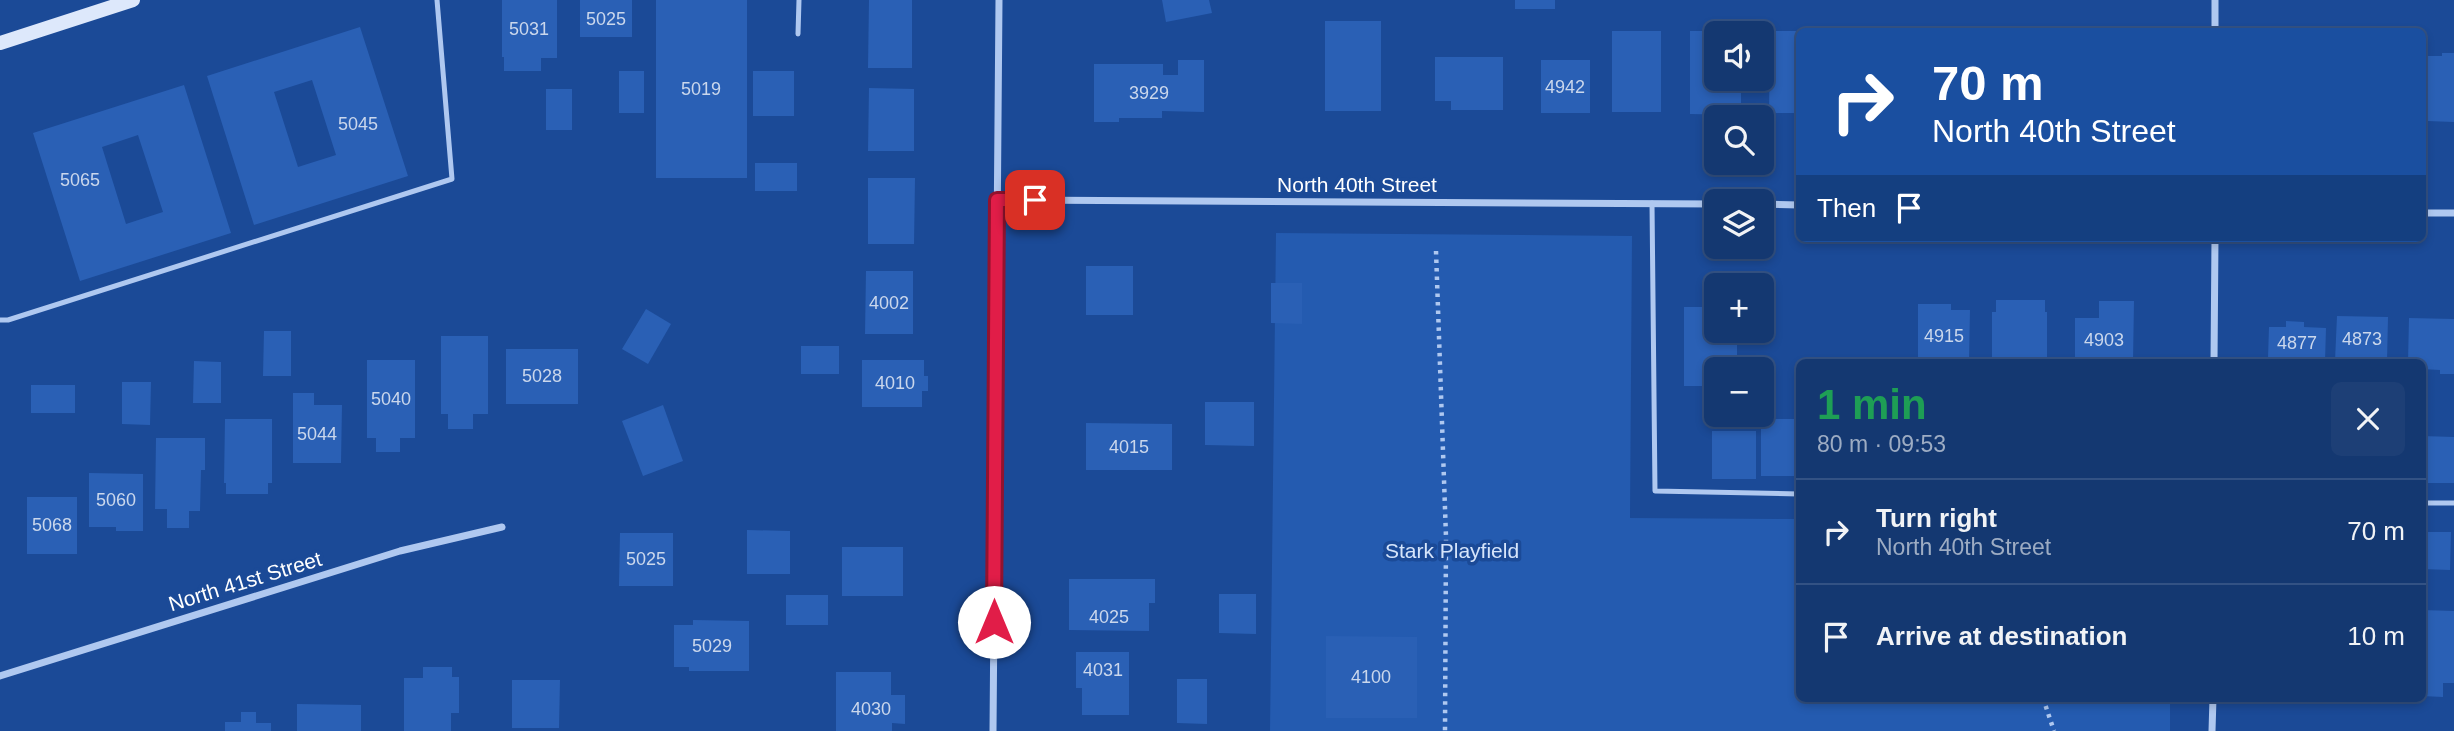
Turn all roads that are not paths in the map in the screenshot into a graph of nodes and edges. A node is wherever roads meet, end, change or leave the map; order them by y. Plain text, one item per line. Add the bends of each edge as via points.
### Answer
1 (133, 0) edge
2 (436, 0) edge
3 (799, 0) edge
4 (999, 0) edge
5 (2215, 0) edge
6 (2215, 28) edge
7 (798, 34) dead end
8 (0, 43) edge
9 (997, 200) junction
10 (1652, 203) junction
11 (1704, 204) edge
12 (1774, 204) edge
13 (1796, 205) edge
14 (2426, 213) edge
15 (2454, 213) edge
16 (2215, 242) edge
17 (0, 320) edge
18 (2214, 359) edge
19 (1796, 494) edge
20 (2426, 503) edge
21 (2454, 503) edge
22 (502, 527) dead end
23 (0, 676) edge
24 (2213, 702) edge
25 (993, 731) edge
26 (2213, 731) edge

1 - 8 main road
2 - 17 lane via 452,179
3 - 7 lane
4 - 9 street
5 - 6 street
9 - 10 street, North 40th Street
9 - 25 street
10 - 11 street, North 40th Street
10 - 19 lane via 1655,491
12 - 13 street
14 - 15 street
16 - 18 street
20 - 21 lane
22 - 23 street, North 41st Street via 400,551
24 - 26 street

